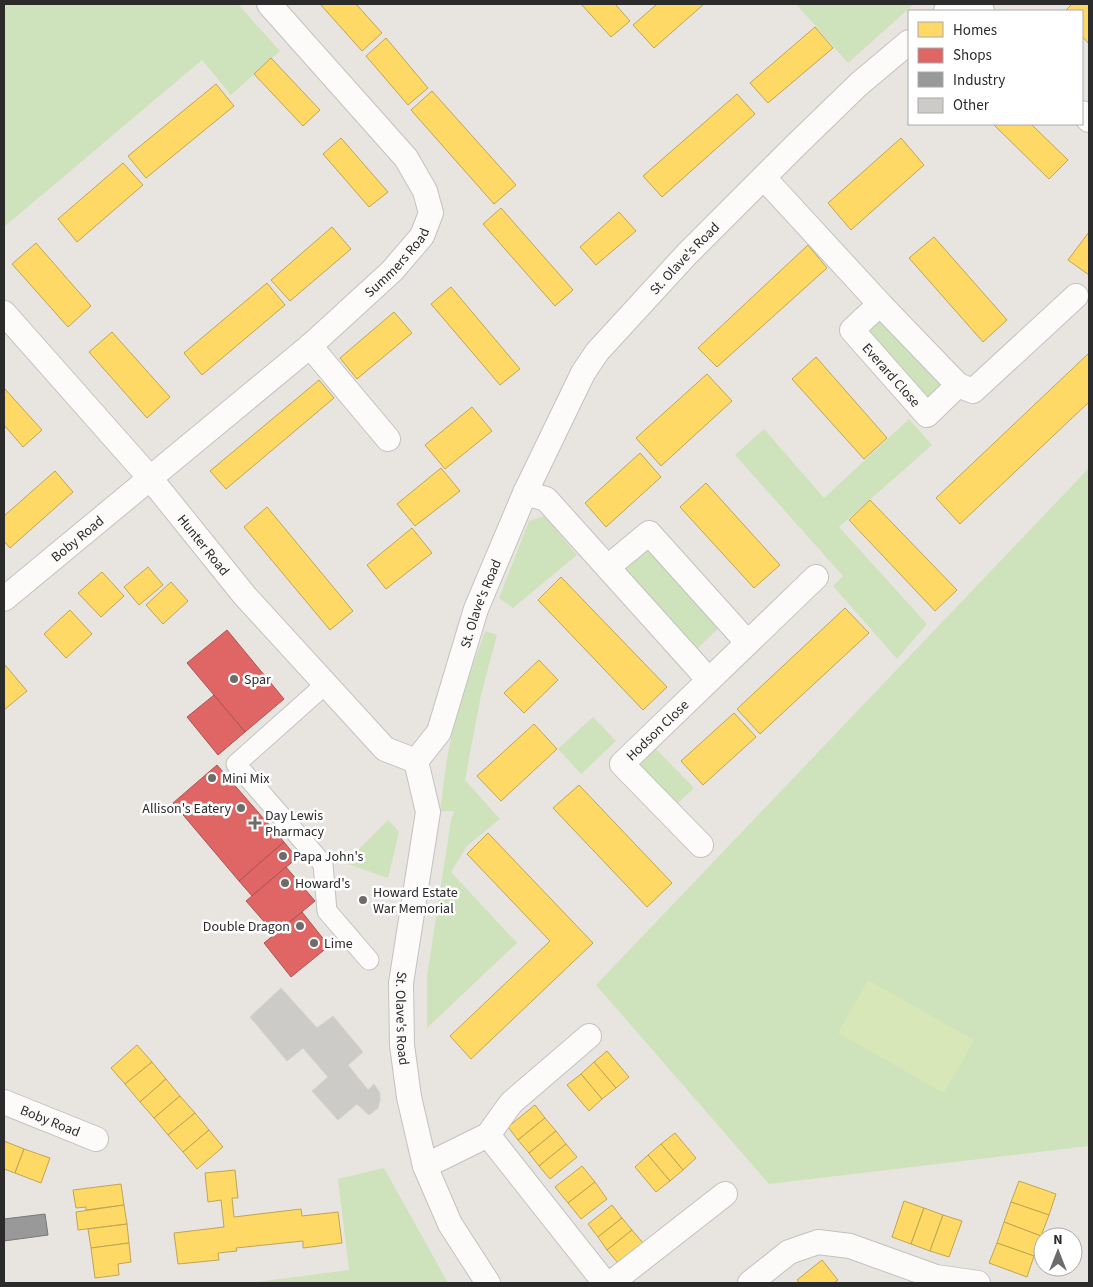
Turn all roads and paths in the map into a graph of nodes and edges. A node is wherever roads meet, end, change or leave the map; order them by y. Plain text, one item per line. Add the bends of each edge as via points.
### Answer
1 (269, 4) edge
2 (908, 43) edge
3 (764, 178) junction
4 (1076, 296) dead end
5 (880, 304) junction
6 (4, 313) edge
7 (310, 346) junction
8 (958, 385) junction
9 (388, 439) dead end
10 (150, 478) junction
11 (525, 493) junction
12 (608, 567) junction
13 (816, 577) dead end
14 (4, 598) edge
15 (747, 642) junction
16 (708, 679) junction
17 (327, 683) junction
18 (416, 761) junction
19 (700, 844) dead end
20 (369, 960) dead end
21 (589, 1036) dead end
22 (4, 1102) edge
23 (488, 1135) junction
24 (96, 1139) dead end
25 (425, 1166) junction
26 (725, 1194) dead end
27 (488, 1283) edge
28 (606, 1283) edge
29 (611, 1283) edge
30 (750, 1283) edge
31 (978, 1283) edge

1 - 7 street, Summers Road via 406,158 425,190 431,213 422,236 392,271
2 - 3 street, St. Olave's Road via 859,84
3 - 5 street
3 - 11 street, St. Olave's Road via 687,254 597,352 583,373
4 - 8 street via 973,391
5 - 8 street
5 - 8 street, Everard Close via 852,330 927,415
6 - 10 street, Hunter Road
7 - 9 street
7 - 10 street, Summers Road
10 - 14 street, Boby Road
10 - 17 street, Hunter Road via 245,596
11 - 12 street via 546,499
11 - 18 street, St. Olave's Road via 476,609 439,732
12 - 15 street via 649,533
12 - 16 street
13 - 15 street, Hodson Close
15 - 16 street, Hodson Close
16 - 19 street, Hodson Close via 622,764
17 - 18 street, Hunter Road via 385,749
17 - 20 street via 236,764 323,864 326,910
18 - 25 street, St. Olave's Road via 428,812 401,983 401,1012 409,1097
21 - 23 street via 511,1103
22 - 24 street, Boby Road
23 - 25 street
23 - 28 street
25 - 27 street, St. Olave's Road via 450,1224
26 - 29 street
30 - 31 street via 789,1252 818,1242 850,1246 936,1277

